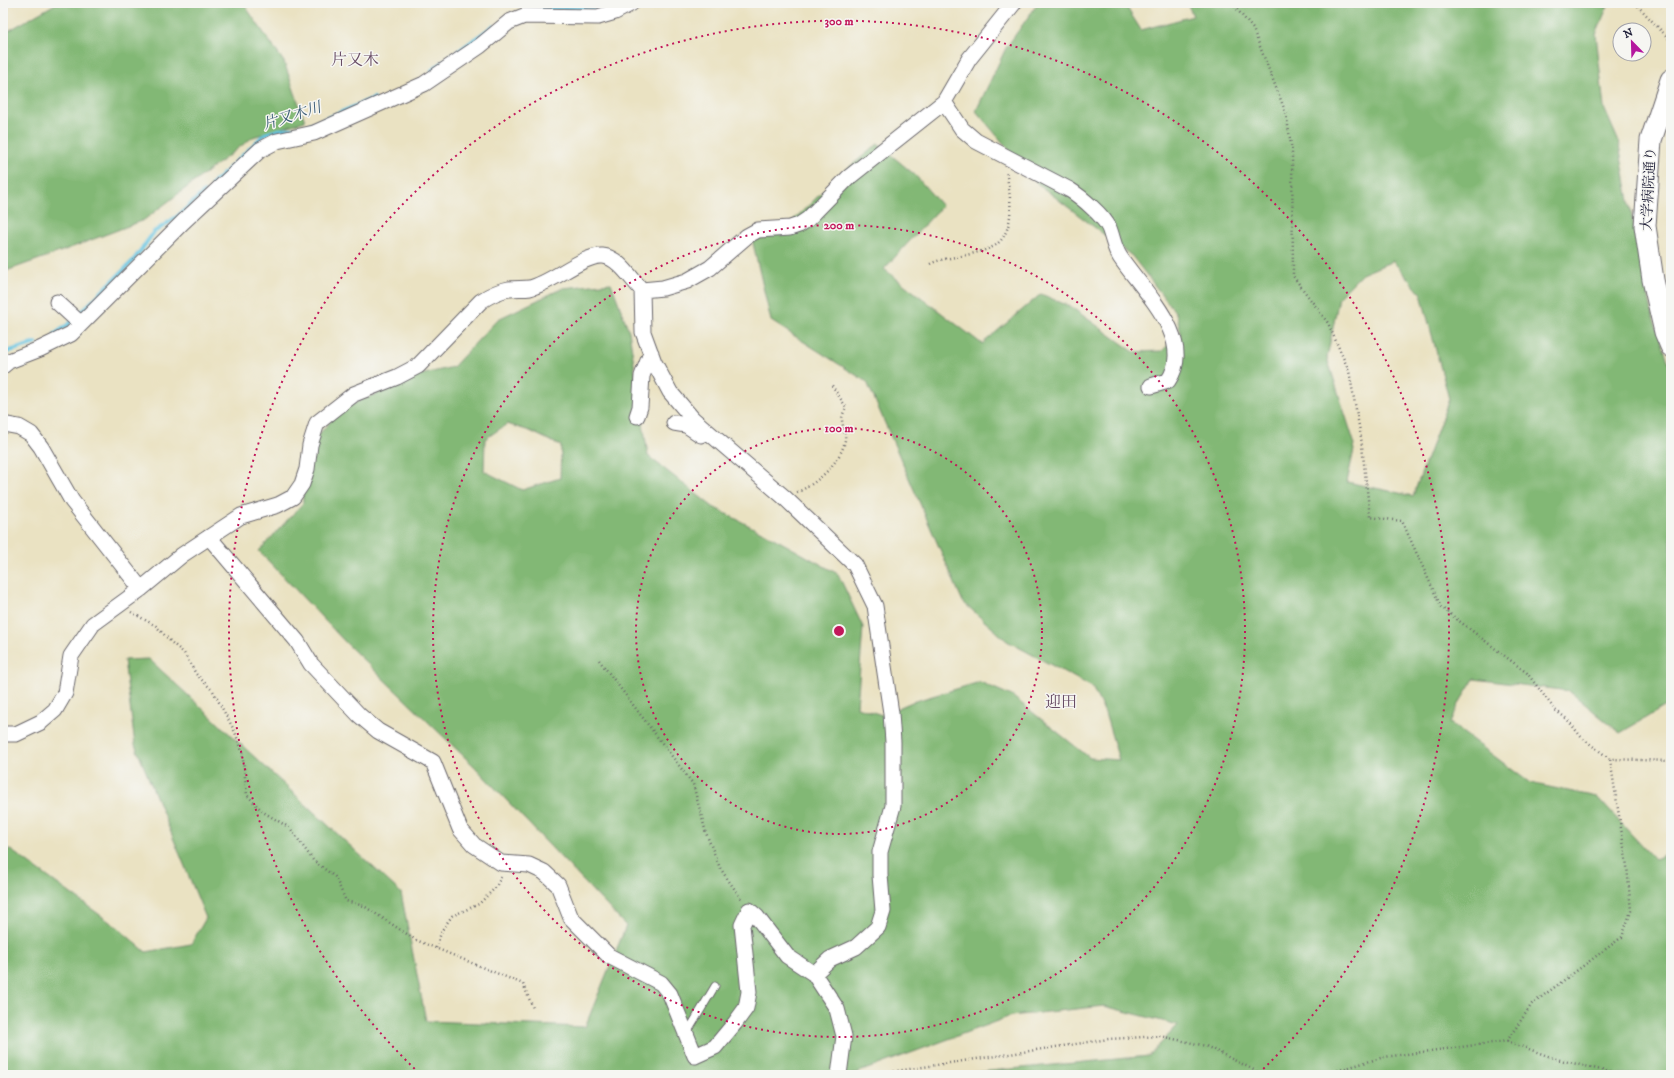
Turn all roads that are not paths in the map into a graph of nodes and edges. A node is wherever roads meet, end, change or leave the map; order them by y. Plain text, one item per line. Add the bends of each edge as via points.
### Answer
1 (632, 3) edge
2 (1014, 3) edge
3 (1671, 80) edge
4 (944, 102) junction
5 (642, 290) junction
6 (57, 302) dead end
7 (76, 319) junction
8 (1671, 346) edge
9 (651, 354) junction
10 (3, 366) edge
11 (1151, 386) dead end
12 (637, 416) dead end
13 (674, 423) dead end
14 (3, 424) edge
15 (721, 442) junction
16 (209, 537) junction
17 (140, 589) junction
18 (3, 734) edge
19 (814, 974) junction
20 (715, 986) dead end
21 (687, 1033) junction
22 (839, 1075) edge

1 - 7 street via 598,17 524,16 509,22 480,46 424,84 314,133 277,141 260,150
2 - 4 street via 969,59
3 - 8 street, 大学病院通り via 1651,140 1645,226 1653,280 1665,332
4 - 5 street via 848,178 799,225 758,230 747,236 710,268 687,281 663,288
4 - 11 street via 962,129 976,141 1079,196 1108,227 1115,250 1143,284 1175,339 1178,359 1172,376 1168,381
5 - 9 street via 643,332
5 - 16 street via 615,262 603,256 592,257 530,288 509,289 492,294 481,301 418,366 354,394 317,423 310,445 307,469 302,484 293,496 278,505 241,516
6 - 7 street
7 - 10 street via 71,334
9 - 12 street via 642,376
9 - 15 street via 670,392 693,419
13 - 15 street via 686,425 705,438
14 - 17 street via 19,427 31,434 72,501
15 - 19 street via 784,497 855,565 875,606 892,720 893,806 880,852 883,911 878,927 856,947 830,959
16 - 17 street
16 - 21 street via 297,641 311,664 358,715 378,731 433,762 460,829 474,845 502,863 529,866 544,872 558,885 571,918 609,956 661,983 670,994
17 - 18 street via 93,624 78,643 71,656 65,693 55,710 41,722 16,734
19 - 21 street via 787,956 758,917 749,910 742,925 749,992 746,1008 715,1047 695,1056
19 - 22 street via 836,1009 844,1036
20 - 21 lane

